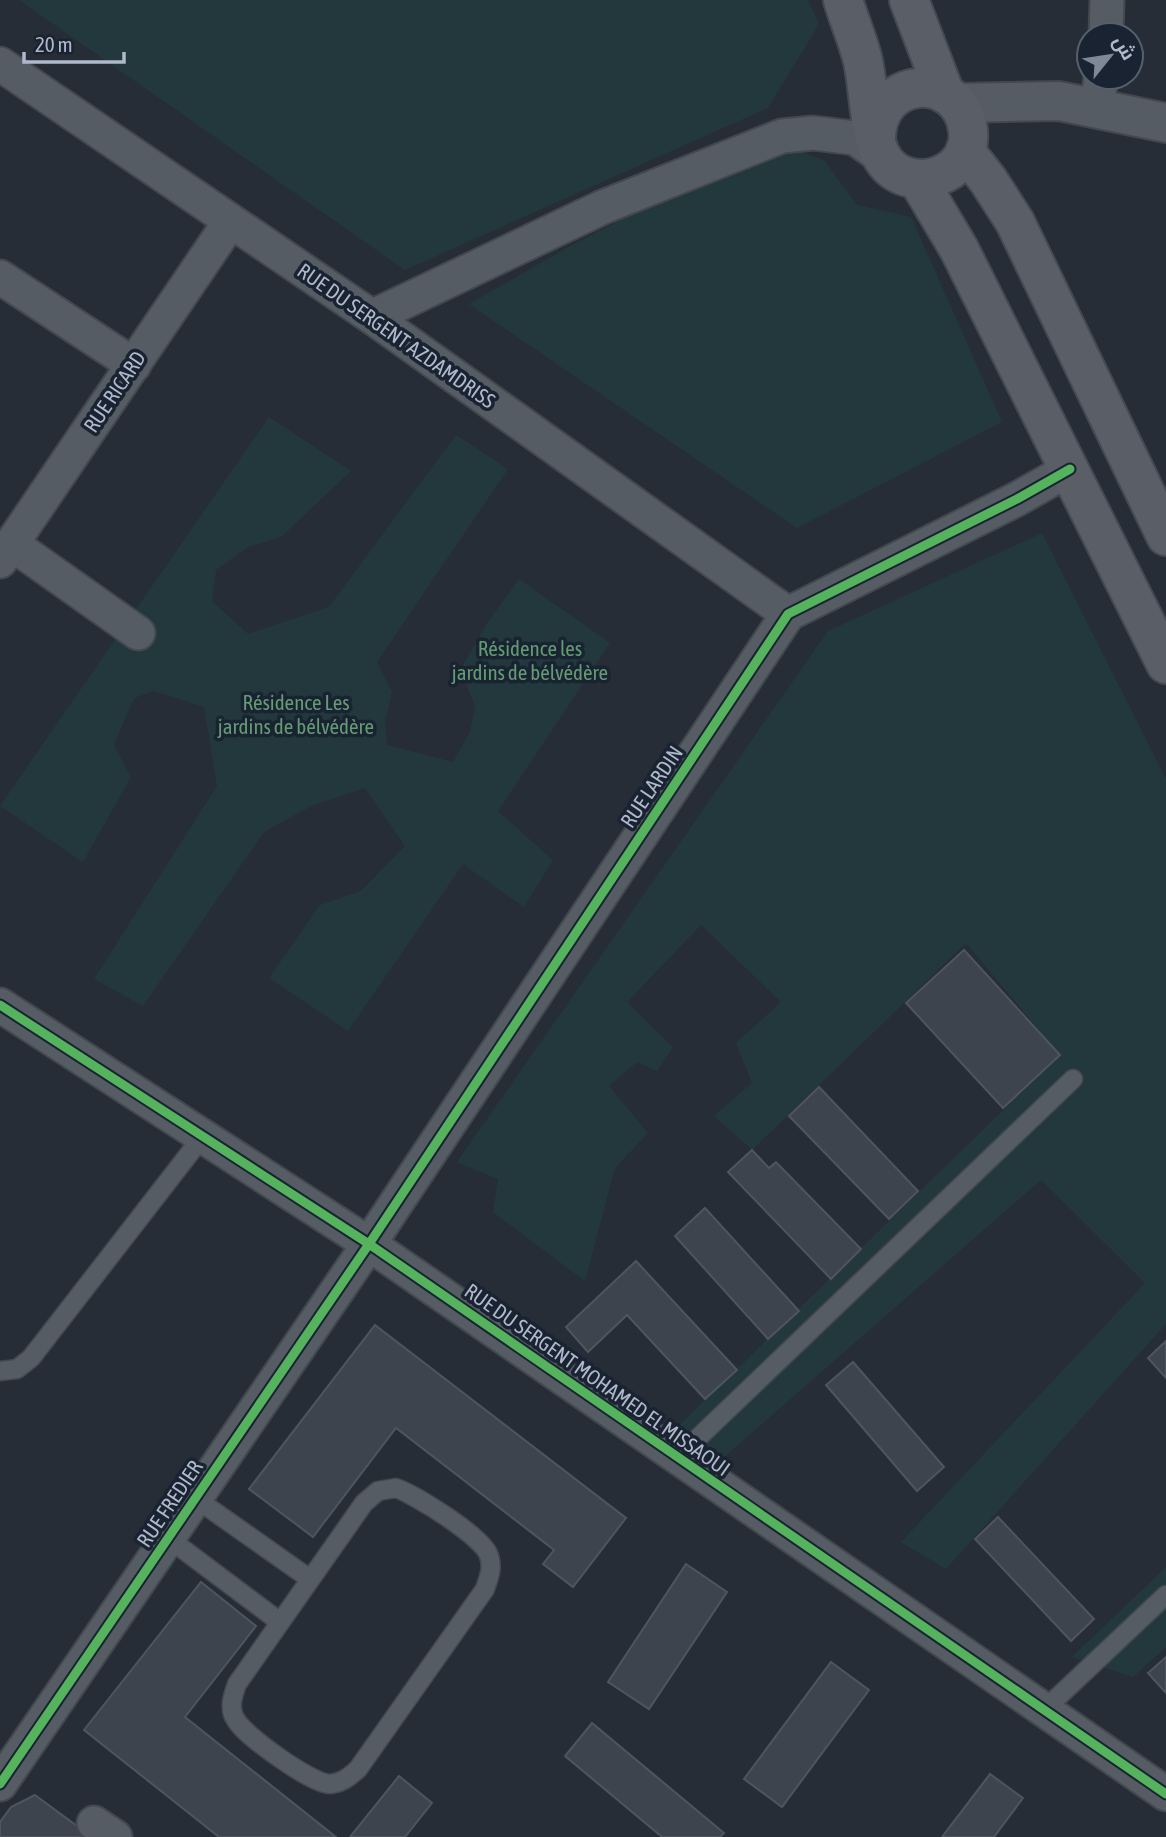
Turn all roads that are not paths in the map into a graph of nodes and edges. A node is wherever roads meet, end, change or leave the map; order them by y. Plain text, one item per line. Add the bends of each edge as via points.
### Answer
1 (843, 0) edge
2 (909, 0) edge
3 (0, 64) edge
4 (1099, 93) edge
5 (959, 122) junction
6 (1166, 123) edge
7 (879, 149) junction
8 (918, 180) junction
9 (230, 222) junction
10 (0, 277) edge
11 (372, 317) junction
12 (134, 365) junction
13 (1070, 469) junction
14 (1166, 536) edge
15 (6, 553) edge
16 (788, 614) junction
17 (138, 633) dead end
18 (1166, 664) edge
19 (0, 1005) edge
20 (1073, 1079) dead end
21 (203, 1136) junction
22 (369, 1244) junction
23 (0, 1371) edge
24 (678, 1457) junction
25 (195, 1498) junction
26 (168, 1538) junction
27 (310, 1579) junction
28 (1166, 1595) edge
29 (280, 1622) junction
30 (1044, 1710) junction
31 (0, 1784) edge
32 (1166, 1794) edge

1 - 7 main road via 863,60
2 - 5 main road
3 - 9 street, RUE DU SERGENT AZDAMDRISS
4 - 5 street
4 - 6 street
5 - 7 main road via 920,88 907,90 895,96 879,116
5 - 8 main road via 957,163 933,179
5 - 14 main road via 1015,222
7 - 8 main road via 890,168
7 - 11 street via 855,138 813,133 782,136 603,207
8 - 13 main road via 959,249
9 - 11 street, RUE DU SERGENT AZDAMDRISS
9 - 12 street, RUE RICARD
10 - 12 street
11 - 16 street, RUE DU SERGENT AZDAMDRISS
12 - 15 street, RUE RICARD
13 - 16 street, RUE LARDIN
13 - 18 main road
15 - 17 street
16 - 22 street, RUE LARDIN
19 - 21 street, RUE DU SERGENT MOHAMED EL MISSAOUI
20 - 24 lane
21 - 22 street, RUE DU SERGENT MOHAMED EL MISSAOUI
21 - 23 lane via 31,1358 17,1369
22 - 24 street, RUE DU SERGENT MOHAMED EL MISSAOUI
22 - 25 street, RUE FREDIER
24 - 30 street, RUE DU SERGENT MOHAMED EL MISSAOUI
25 - 26 street, RUE FREDIER
25 - 27 lane
26 - 29 lane
26 - 31 street, RUE FREDIER
27 - 29 lane
27 - 29 lane via 364,1503 378,1491 396,1488 413,1494 477,1540 489,1553 491,1572 485,1589 358,1769 344,1781 327,1784 310,1778 234,1719 231,1700 237,1684
28 - 30 lane
30 - 32 street, RUE DU SERGENT MOHAMED EL MISSAOUI

